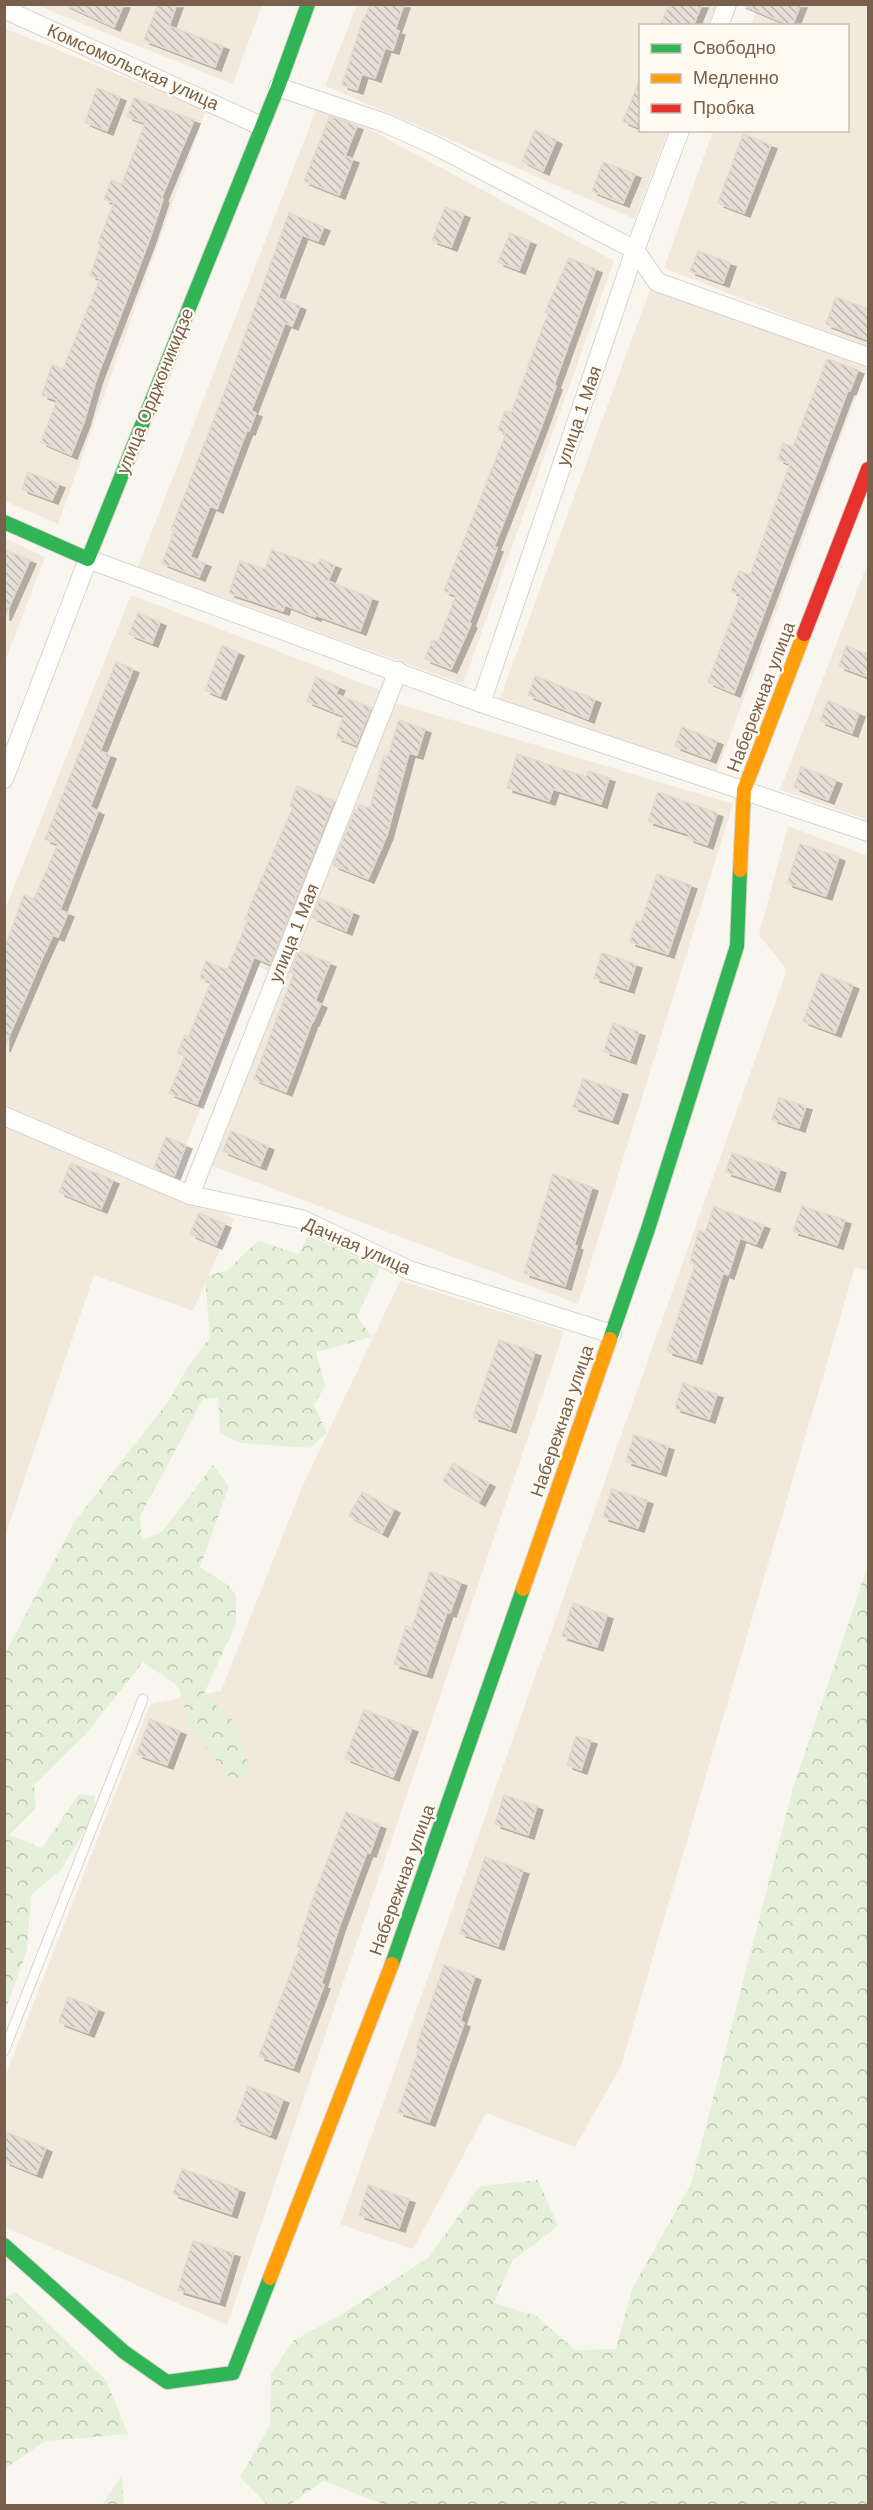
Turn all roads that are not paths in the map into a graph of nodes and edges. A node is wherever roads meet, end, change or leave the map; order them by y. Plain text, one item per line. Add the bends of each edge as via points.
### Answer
1 (308, 4) edge
2 (727, 4) edge
3 (4, 9) edge
4 (720, 24) edge
5 (278, 87) junction
6 (261, 126) junction
7 (679, 132) edge
8 (635, 250) junction
9 (868, 357) edge
10 (868, 469) edge
11 (4, 522) edge
12 (88, 559) junction
13 (399, 671) junction
14 (481, 702) junction
15 (4, 779) edge
16 (744, 790) junction
17 (868, 832) edge
18 (4, 1116) edge
19 (190, 1195) junction
20 (612, 1334) junction
21 (142, 1699) dead end
22 (4, 2051) edge
23 (4, 2245) edge

1 - 5 street, улица Орджоникидзе
2 - 4 street
3 - 6 street, Комсомольская улица
5 - 6 street, улица Орджоникидзе
5 - 8 street via 385,123 438,147
6 - 12 street, улица Орджоникидзе
7 - 8 street, улица 1 Мая
8 - 9 street via 657,282
8 - 14 street, улица 1 Мая
10 - 16 street, Набережная улица
11 - 12 street
12 - 13 street
12 - 15 street, улица Орджоникидзе
13 - 14 street
13 - 19 street, улица 1 Мая
14 - 16 street
16 - 17 street
16 - 20 street, Набережная улица via 737,946
18 - 19 street, Дачная улица
19 - 20 street, Дачная улица via 301,1219 409,1270
20 - 23 street, Набережная улица via 405,1931 233,2373 167,2382 124,2352
21 - 22 lane

